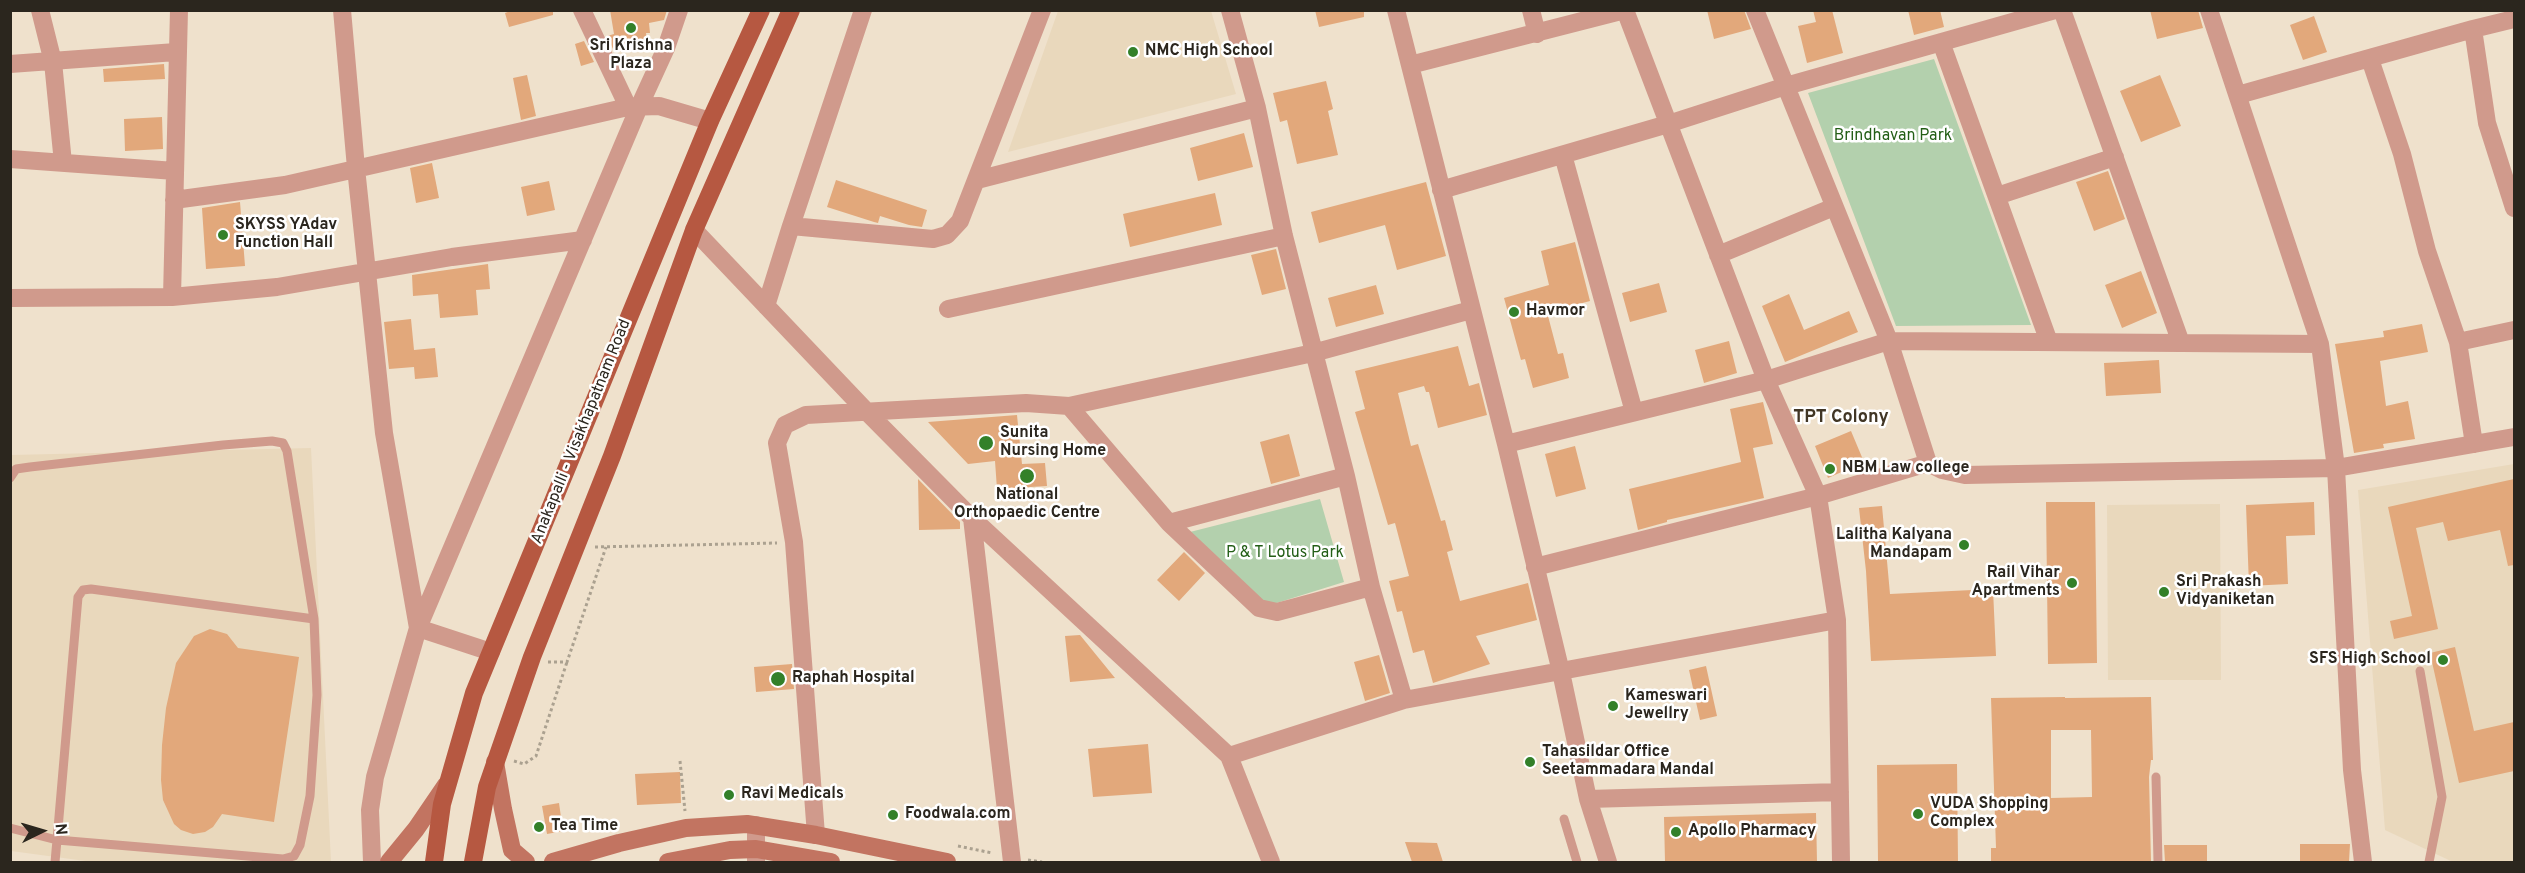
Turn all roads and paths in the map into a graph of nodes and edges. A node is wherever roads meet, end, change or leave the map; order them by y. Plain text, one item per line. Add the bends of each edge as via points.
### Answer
1 (40, 10) edge
2 (179, 10) edge
3 (342, 10) edge
4 (582, 10) edge
5 (679, 10) edge
6 (761, 10) edge
7 (791, 10) edge
8 (863, 10) edge
9 (1042, 10) edge
10 (1230, 10) edge
11 (1396, 10) edge
12 (1531, 10) edge
13 (1625, 10) edge
14 (1755, 10) edge
15 (2055, 10) edge
16 (2062, 10) edge
17 (2209, 10) edge
18 (2514, 19) edge
19 (2473, 29) junction
20 (1537, 34) junction
21 (1941, 42) junction
22 (176, 52) junction
23 (2370, 59) junction
24 (53, 62) junction
25 (10, 64) edge
26 (1410, 64) junction
27 (1785, 86) junction
28 (2238, 95) junction
29 (633, 107) junction
30 (1257, 108) junction
31 (711, 121) junction
32 (1668, 124) junction
33 (2506, 151) edge
34 (1563, 154) junction
35 (2115, 157) junction
36 (10, 159) edge
37 (63, 163) junction
38 (356, 168) junction
39 (175, 171) junction
40 (978, 180) junction
41 (1441, 190) junction
42 (1997, 196) junction
43 (174, 200) junction
44 (1834, 207) junction
45 (2514, 208) edge
46 (791, 226) junction
47 (694, 230) junction
48 (1284, 236) junction
49 (583, 240) junction
50 (1718, 255) junction
51 (368, 272) junction
52 (172, 297) junction
53 (10, 298) edge
54 (766, 306) junction
55 (948, 309) dead end
56 (1471, 310) junction
57 (2514, 330) edge
58 (1889, 340) junction
59 (2049, 342) junction
60 (2458, 342) junction
61 (2181, 343) junction
62 (2320, 344) junction
63 (1313, 353) junction
64 (1766, 380) junction
65 (1069, 406) junction
66 (1634, 412) junction
67 (868, 413) junction
68 (2514, 437) edge
69 (1506, 444) junction
70 (2474, 444) junction
71 (1928, 464) junction
72 (2336, 468) junction
73 (1346, 476) junction
74 (10, 478) edge
75 (1818, 496) junction
76 (972, 518) junction
77 (1169, 523) junction
78 (794, 542) junction
79 (606, 547) junction
80 (575, 548) junction
81 (1535, 567) junction
82 (1371, 587) junction
83 (314, 619) junction
84 (1837, 620) junction
85 (418, 628) junction
86 (491, 652) junction
87 (567, 662) junction
88 (530, 663) junction
89 (2420, 671) dead end
90 (1561, 672) junction
91 (1404, 700) junction
92 (1229, 756) junction
93 (496, 759) junction
94 (680, 761) dead end
95 (2156, 777) dead end
96 (449, 781) junction
97 (1840, 792) junction
98 (1588, 799) junction
99 (1564, 819) dead end
100 (756, 825) junction
101 (10, 828) edge
102 (686, 828) junction
103 (816, 835) junction
104 (57, 840) junction
105 (756, 856) edge
106 (55, 862) edge
107 (372, 862) edge
108 (389, 862) edge
109 (434, 862) edge
110 (473, 862) edge
111 (526, 862) edge
112 (553, 862) edge
113 (668, 862) edge
114 (831, 862) edge
115 (947, 862) edge
116 (1012, 862) edge
117 (1271, 862) edge
118 (1576, 862) edge
119 (1608, 862) edge
120 (1841, 862) edge
121 (2158, 862) edge
122 (2363, 862) edge
123 (2429, 862) edge

1 - 24 street
2 - 22 street
3 - 38 street
4 - 29 street
5 - 29 street via 666,48
6 - 31 main road, Anakapalli - Visakhapatnam Road
7 - 47 main road, Anakapalli - Visakhapatnam Road
8 - 46 street
9 - 40 street
10 - 30 street
11 - 26 street
12 - 20 street
13 - 20 street
13 - 32 street
14 - 27 street
15 - 21 street
16 - 35 street
17 - 28 street
18 - 19 street
19 - 23 street
19 - 33 street via 2487,123
20 - 26 street
21 - 27 street
21 - 42 street
22 - 24 street
22 - 39 street
23 - 28 street
23 - 60 street
24 - 25 street
24 - 37 street
26 - 41 street
27 - 32 street
27 - 44 street
28 - 62 street
29 - 31 street via 658,106
29 - 38 street
29 - 49 street
30 - 40 street
30 - 48 street
31 - 86 main road, Anakapalli - Visakhapatnam Road
32 - 34 street
32 - 50 street
33 - 45 street
34 - 41 street
34 - 66 street
35 - 42 street
35 - 61 street
36 - 37 street
37 - 39 street
38 - 43 street via 285,185
38 - 51 street
39 - 43 street
40 - 46 street via 960,221 947,235 933,239
41 - 56 street
42 - 59 street
43 - 52 street
44 - 50 street
44 - 58 street
46 - 54 street
47 - 54 street
47 - 80 main road, Anakapalli - Visakhapatnam Road
48 - 55 street
48 - 63 street
49 - 51 street
49 - 85 street
50 - 64 street
51 - 52 street via 277,287
51 - 85 street via 384,433
52 - 53 street
54 - 67 street
56 - 63 street
56 - 69 street
57 - 60 street
58 - 59 street
58 - 64 street
58 - 71 street
59 - 61 street
60 - 70 street
61 - 62 street
62 - 72 street
63 - 65 street
63 - 73 street
64 - 66 street
64 - 75 street
65 - 67 street via 1026,403
65 - 77 street
66 - 69 street
67 - 76 street
67 - 78 street via 806,415 785,425 777,443
68 - 70 street
69 - 81 street
70 - 72 street
71 - 72 street via 1965,475
71 - 75 street
72 - 122 street via 2352,770
73 - 77 street
73 - 82 street
74 - 83 lane via 16,470 30,467 272,441 283,443
75 - 81 street
75 - 84 street
76 - 92 street
76 - 116 street
77 - 82 street via 1259,608 1267,611 1290,609
78 - 79 path
78 - 103 street
79 - 80 path
79 - 87 path
80 - 88 main road, Anakapalli - Visakhapatnam Road
81 - 90 street
82 - 91 street
83 - 104 lane via 317,695 310,796 294,856 283,859
83 - 104 lane via 83,590 78,597
84 - 90 street
84 - 97 street
85 - 86 street
85 - 107 street via 375,777 370,810
86 - 96 main road, Anakapalli - Visakhapatnam Road via 474,693
87 - 88 path
87 - 93 path via 536,756 524,764
88 - 93 main road, Anakapalli - Visakhapatnam Road
89 - 123 lane via 2442,797
90 - 91 street
90 - 98 street
91 - 92 street
92 - 117 street
93 - 110 main road, Anakapalli - Visakhapatnam Road
93 - 111 main road via 512,850
94 - 102 path
95 - 121 lane
96 - 108 main road
96 - 109 main road, Anakapalli - Visakhapatnam Road
97 - 98 street
97 - 120 street
98 - 119 street
99 - 118 lane
100 - 102 main road
100 - 103 main road
100 - 105 street
101 - 104 lane
102 - 112 main road
103 - 115 main road
104 - 106 lane
105 - 113 main road via 730,850
105 - 114 main road

